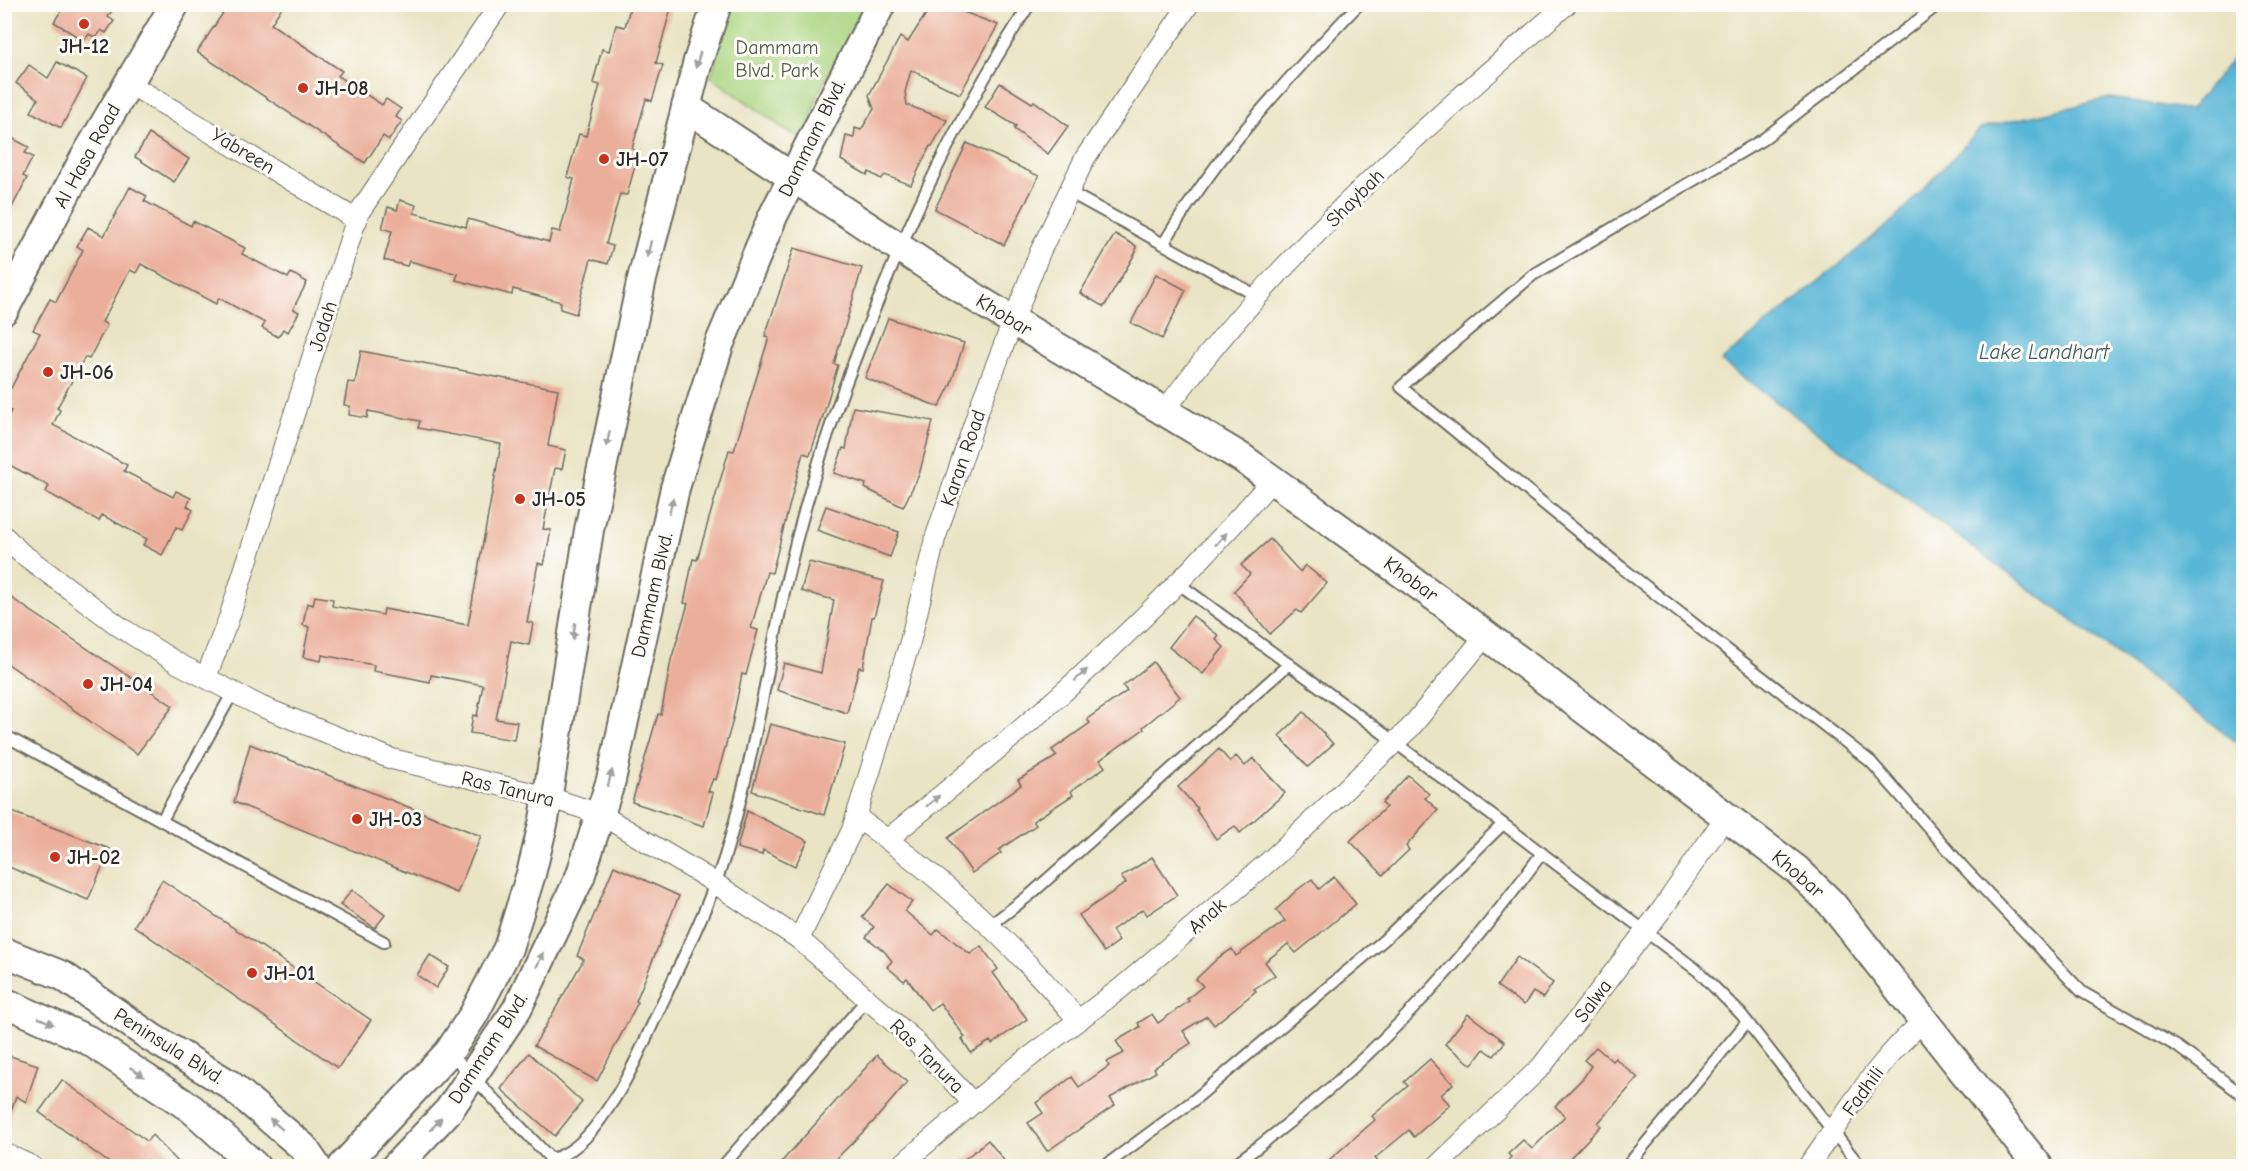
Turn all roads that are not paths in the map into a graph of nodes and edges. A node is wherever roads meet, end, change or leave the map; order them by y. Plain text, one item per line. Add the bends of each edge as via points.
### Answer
1 (175, 4) edge
2 (500, 4) edge
3 (717, 4) edge
4 (881, 4) edge
5 (1030, 4) edge
6 (1189, 4) edge
7 (1359, 4) edge
8 (1566, 4) edge
9 (1939, 4) edge
10 (128, 82) junction
11 (686, 107) junction
12 (792, 177) junction
13 (1069, 192) junction
14 (357, 219) junction
15 (1164, 243) junction
16 (898, 248) junction
17 (1259, 297) junction
18 (4, 310) edge
19 (1013, 321) junction
20 (1164, 412) junction
21 (1272, 480) junction
22 (4, 536) edge
23 (1179, 584) junction
24 (1486, 635) junction
25 (1289, 664) junction
26 (206, 677) junction
27 (232, 692) junction
28 (4, 735) edge
29 (1395, 742) junction
30 (548, 797) junction
31 (600, 814) junction
32 (1726, 816) junction
33 (856, 817) junction
34 (162, 820) junction
35 (1503, 824) junction
36 (888, 839) junction
37 (1542, 853) junction
38 (715, 883) junction
39 (988, 927) junction
40 (1646, 931) junction
41 (799, 939) junction
42 (384, 942) dead end
43 (4, 952) edge
44 (868, 998) junction
45 (4, 1002) edge
46 (1078, 1020) junction
47 (1924, 1021) junction
48 (1747, 1022) junction
49 (449, 1052) junction
50 (471, 1077) junction
51 (2244, 1096) edge
52 (973, 1103) junction
53 (1833, 1132) junction
54 (4, 1153) edge
55 (32, 1167) edge
56 (255, 1167) edge
57 (316, 1167) edge
58 (343, 1167) edge
59 (396, 1167) edge
60 (723, 1167) edge
61 (900, 1167) edge
62 (1104, 1167) edge
63 (1232, 1167) edge
64 (1437, 1167) edge
65 (1627, 1167) edge
66 (1808, 1167) edge
67 (1860, 1167) edge
68 (2038, 1167) edge

1 - 10 main road, Al Hasa Road
2 - 14 street, Jodah
3 -> 11 main road, Dammam Blvd.
4 - 12 main road, Dammam Blvd.
5 - 16 lane via 980,84
6 - 13 street, Karan Road via 1085,158
7 - 15 lane via 1237,138 1193,195
8 - 17 street, Shaybah via 1365,186
9 - 51 lane via 1762,140 1533,275 1401,387 1621,567 1871,762 1964,868 2082,992 2178,1047
10 - 14 street, Yabreen
10 - 18 main road, Al Hasa Road
11 - 12 main road, Khobar
11 -> 30 main road, Dammam Blvd. via 641,283 589,530
12 - 16 main road, Khobar
31 -> 12 main road, Dammam Blvd. via 675,488 719,345
13 - 15 lane
13 - 19 street, Karan Road
14 - 26 street, Jodah via 229,618
15 - 17 lane
16 - 19 main road, Khobar
16 - 38 lane via 816,469 786,583 764,700
17 - 20 street, Shaybah via 1192,373
19 - 20 main road, Khobar
19 - 33 street, Karan Road via 935,539 910,642
20 - 21 main road, Khobar
23 -> 21 street
21 - 24 main road, Khobar
22 - 26 street, Ras Tanura via 120,627
23 - 25 lane
36 -> 23 street via 1035,717
24 - 29 street, Anak
24 - 32 main road, Khobar
25 - 29 lane
25 - 39 lane via 1031,894
26 - 27 street, Ras Tanura
27 - 30 street, Ras Tanura via 392,759
27 - 34 lane
28 - 34 lane
29 - 35 lane
29 - 46 street, Anak via 1209,914
30 - 31 street, Ras Tanura
30 - 49 main road, Dammam Blvd. via 531,874 508,948
31 - 38 street, Ras Tanura
50 -> 31 main road, Dammam Blvd. via 517,1010 580,877
32 - 40 street, Salwa
32 - 47 main road, Khobar via 1797,870 1831,903
33 - 36 street
33 - 41 street, Karan Road
34 - 42 lane
35 - 37 lane
35 - 62 lane via 1465,865 1376,947 1194,1100
36 - 39 street
37 - 40 lane
37 - 63 lane via 1456,964 1401,1023 1331,1089
38 - 41 street, Ras Tanura
38 - 50 lane via 633,1066 606,1112 564,1156 551,1159
39 - 46 street
40 - 48 lane via 1698,971
40 - 64 street, Salwa via 1541,1067
41 - 44 street, Ras Tanura
57 -> 43 main road, Peninsula Blvd. via 303,1147 229,1084 152,1038 63,976
44 - 52 street, Ras Tanura
44 - 60 lane
45 -> 56 main road, Peninsula Blvd. via 98,1046 192,1109
46 - 52 street, Anak
47 - 53 street, Fadhili via 1901,1041 1865,1084
47 - 68 main road, Khobar
48 - 53 lane
48 - 65 lane
49 - 50 lane
49 - 58 main road, Dammam Blvd.
59 -> 50 main road, Dammam Blvd. via 449,1110
52 - 61 street, Anak
53 - 66 street, Fadhili
53 - 67 lane
54 - 55 street

